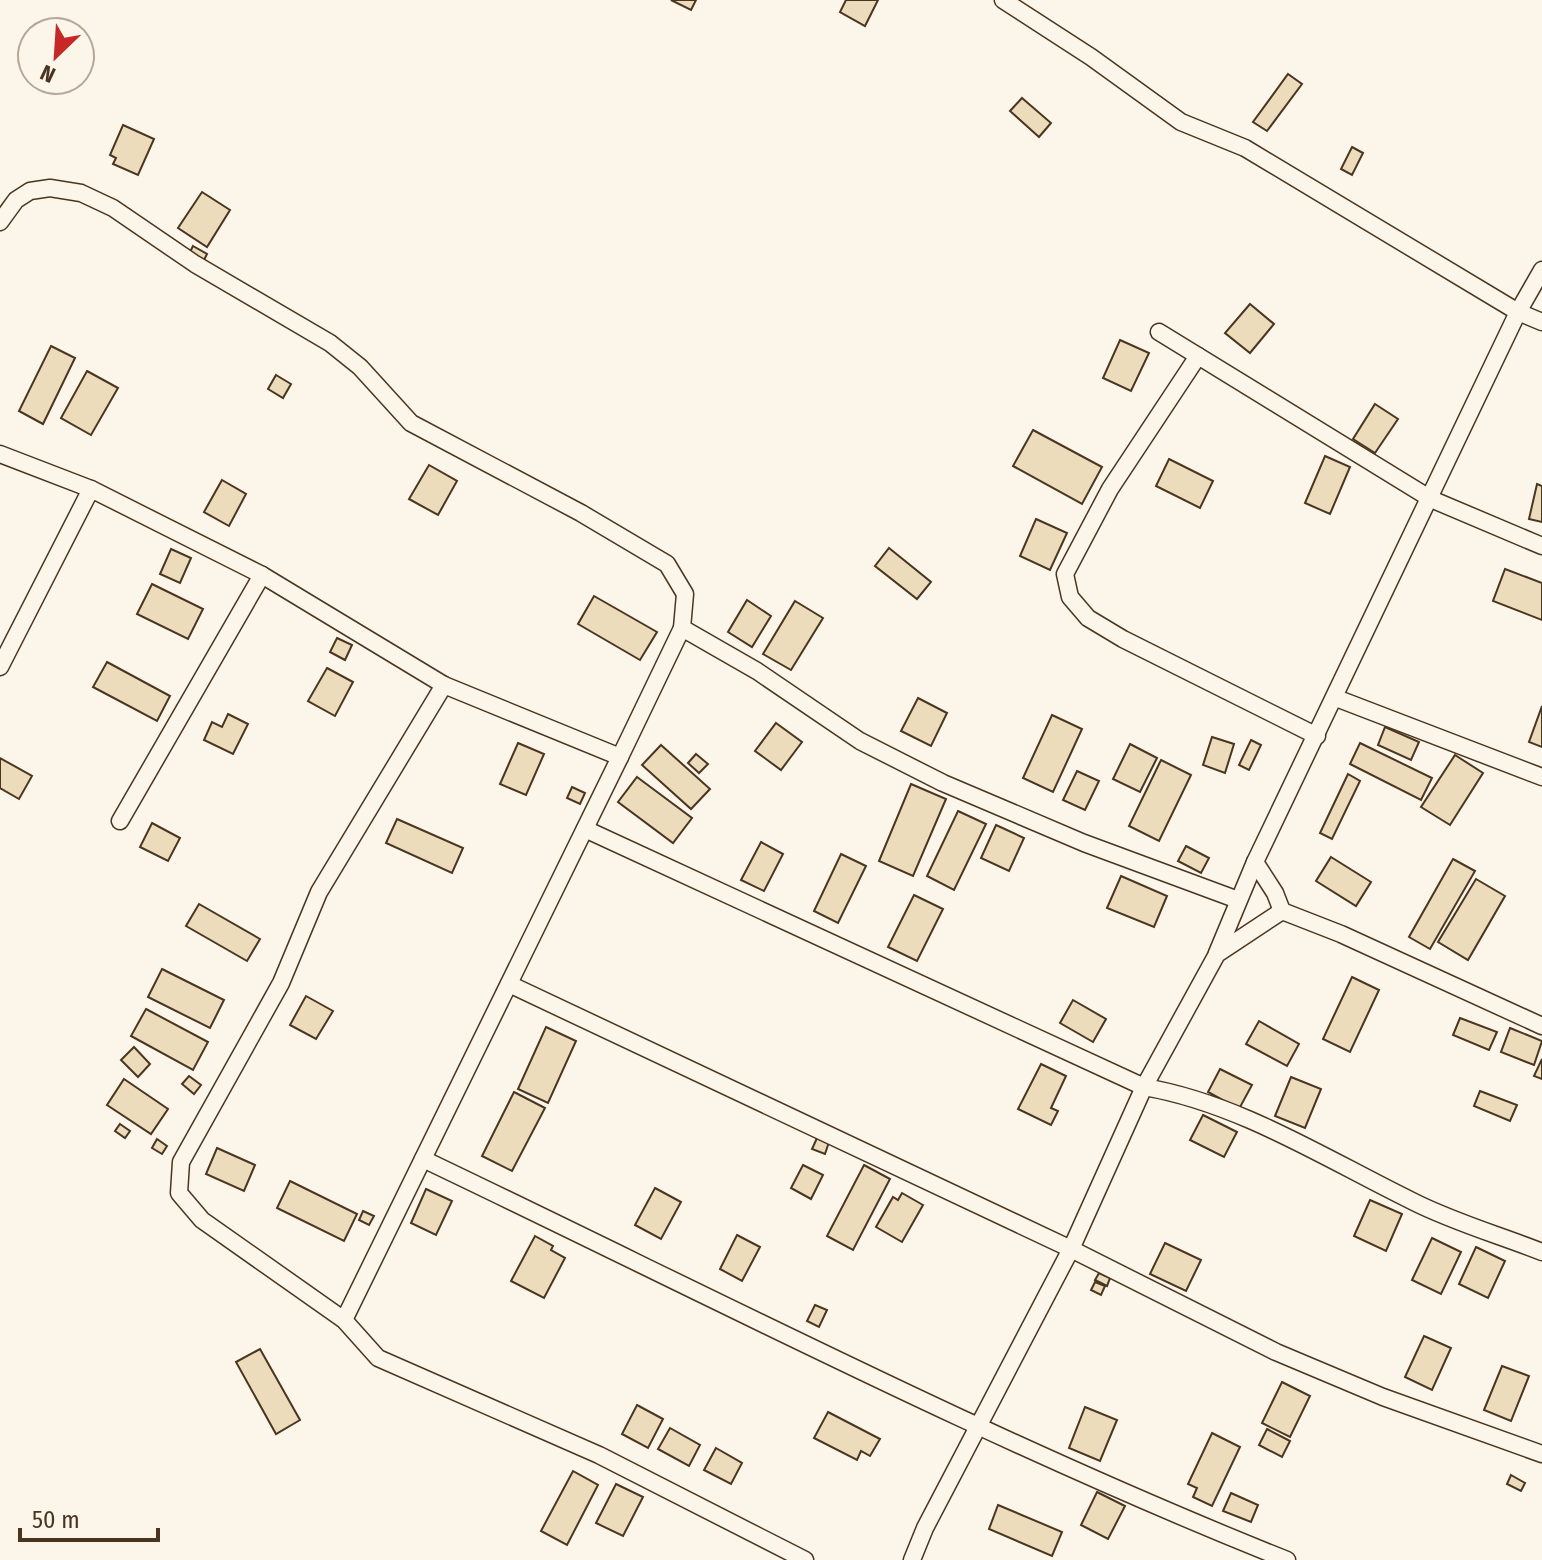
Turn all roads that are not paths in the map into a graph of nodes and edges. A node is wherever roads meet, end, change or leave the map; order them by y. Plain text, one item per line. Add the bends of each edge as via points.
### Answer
1 (1003, 0) edge
2 (0, 222) edge
3 (1542, 270) edge
4 (1518, 312) junction
5 (1542, 322) edge
6 (1159, 332) dead end
7 (1198, 356) junction
8 (0, 454) edge
9 (91, 489) junction
10 (1431, 499) junction
11 (1542, 546) edge
12 (262, 575) junction
13 (682, 628) junction
14 (0, 667) edge
15 (444, 685) junction
16 (1336, 698) junction
17 (1317, 736) junction
18 (620, 757) junction
19 (1542, 777) edge
20 (120, 821) dead end
21 (585, 829) junction
22 (1255, 862) junction
23 (1238, 900) junction
24 (1282, 911) junction
25 (1217, 954) junction
26 (509, 984) junction
27 (1542, 1026) edge
28 (1144, 1087) junction
29 (423, 1159) junction
30 (1071, 1249) junction
31 (1542, 1252) edge
32 (344, 1320) junction
33 (1316, 1360) dead end
34 (981, 1425) junction
35 (1542, 1452) edge
36 (805, 1560) edge
37 (912, 1560) edge
38 (1287, 1560) edge

1 - 4 street via 1181,122 1245,148
2 - 13 street via 16,200 50,188 81,193 113,208 195,264 330,343 360,367 411,423 667,564 685,594
3 - 4 street
4 - 5 street
4 - 10 street
6 - 7 street
7 - 10 street
7 - 17 street via 1110,489 1077,550 1065,574 1070,597 1088,618 1123,639
8 - 9 street
9 - 12 street
9 - 14 street
10 - 11 street
10 - 16 street
12 - 15 street
12 - 20 street
13 - 18 street
13 - 23 street via 860,741 943,783
15 - 18 street
15 - 32 street via 319,892 281,983 181,1162 179,1193 202,1220
16 - 17 street
16 - 19 street
17 - 22 street
18 - 21 street
21 - 26 street
21 - 28 street
22 - 23 street
22 - 24 street
23 - 25 street
24 - 25 street
24 - 27 street
25 - 28 street
26 - 29 street
26 - 30 street
28 - 30 street
28 - 31 street via 1171,1091 1248,1120 1415,1203
29 - 32 street
29 - 34 street
30 - 34 street
30 - 35 street via 1276,1352 1383,1397
32 - 36 street via 378,1358 599,1455
33 - 35 street
34 - 37 street
34 - 38 street

